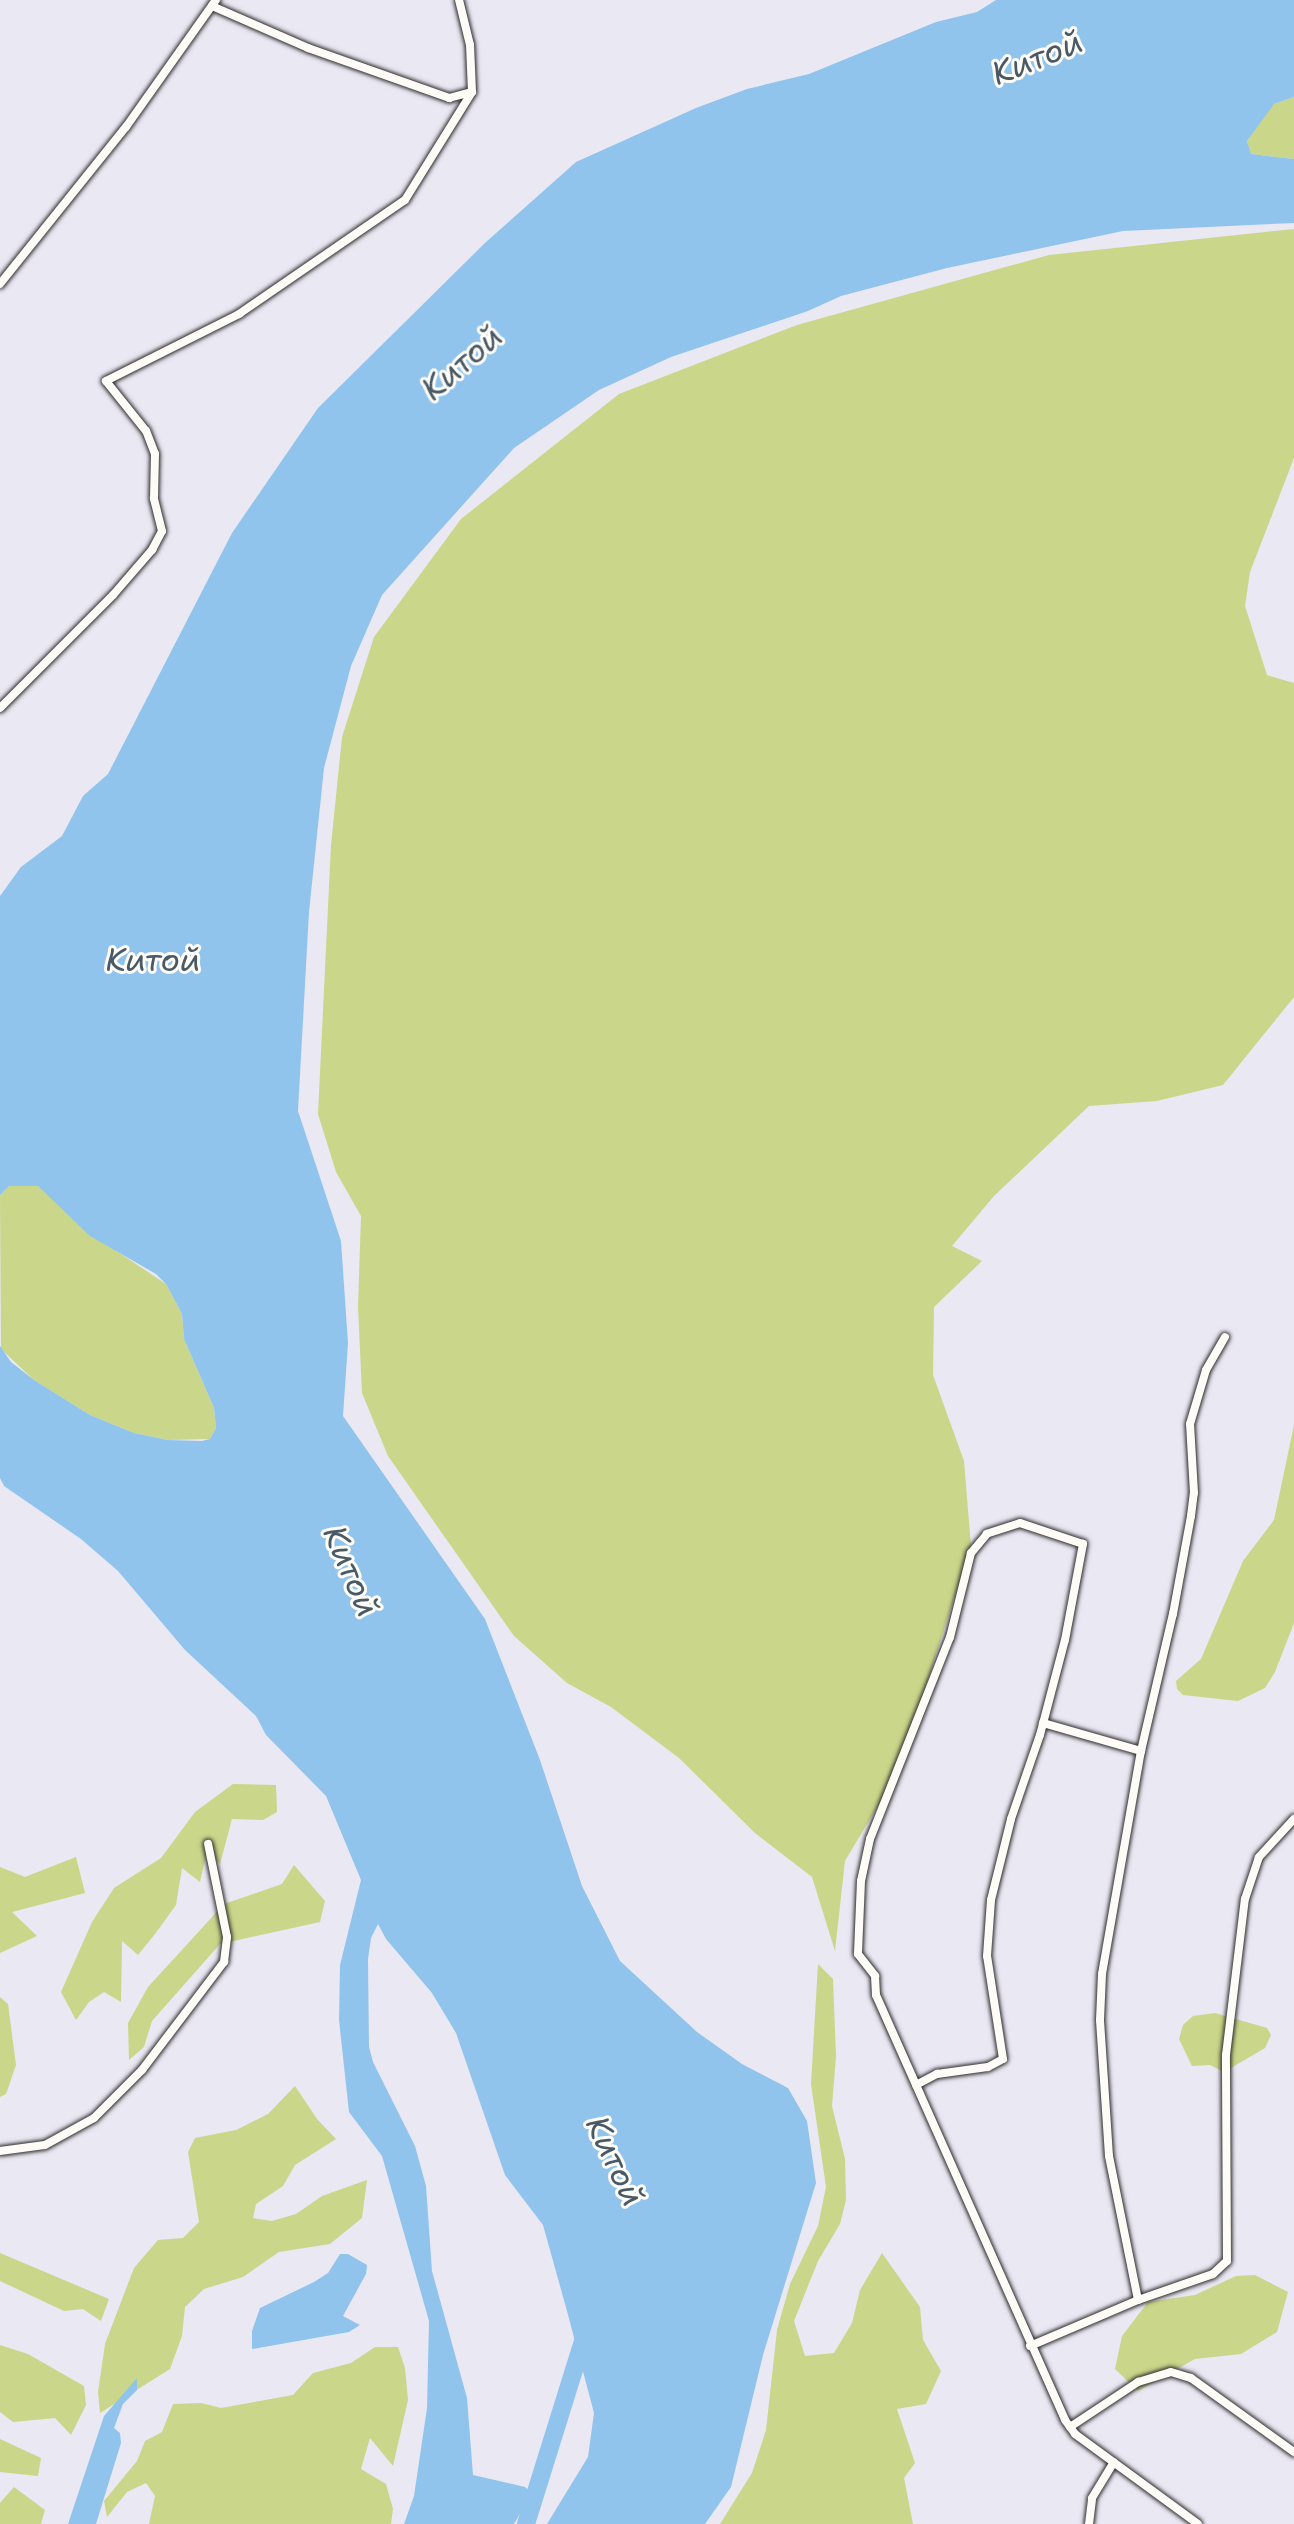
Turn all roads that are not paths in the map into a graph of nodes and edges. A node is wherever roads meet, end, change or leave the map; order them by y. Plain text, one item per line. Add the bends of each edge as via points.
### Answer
1 (459, 0) edge
2 (214, 3) edge
3 (472, 92) junction
4 (0, 284) edge
5 (0, 708) edge
6 (1225, 1337) dead end
7 (1043, 1723) junction
8 (1141, 1751) junction
9 (1294, 1819) edge
10 (208, 1844) dead end
11 (916, 2085) junction
12 (0, 2151) edge
13 (1138, 2300) junction
14 (1030, 2346) junction
15 (1070, 2427) junction
16 (1294, 2452) edge
17 (1114, 2462) junction
18 (1089, 2524) edge
19 (1198, 2524) edge

1 - 3 street via 470,45
2 - 3 street via 308,48 449,98
2 - 4 street via 126,127
3 - 5 street via 405,200 239,314 106,381 146,431 155,454 154,498 162,531 113,595
6 - 8 street via 1206,1370 1190,1424 1191,1516
7 - 8 street
7 - 11 street via 991,1900 987,1956 1003,2059 988,2067 937,2074
7 - 11 street via 1083,1544 1009,1524 987,1534 971,1553 950,1637 875,1827 861,1881 858,1954 875,1976 876,1995
8 - 13 street via 1102,1974 1100,2013 1109,2156
9 - 13 street via 1259,1857 1245,1899 1226,2055 1227,2261 1213,2274
10 - 12 street via 227,1937 224,1962 142,2070 94,2118 45,2145
11 - 14 street
13 - 14 street
14 - 15 street
15 - 16 street via 1138,2382 1171,2372 1191,2378
15 - 17 street
17 - 18 street via 1092,2498
17 - 19 street

